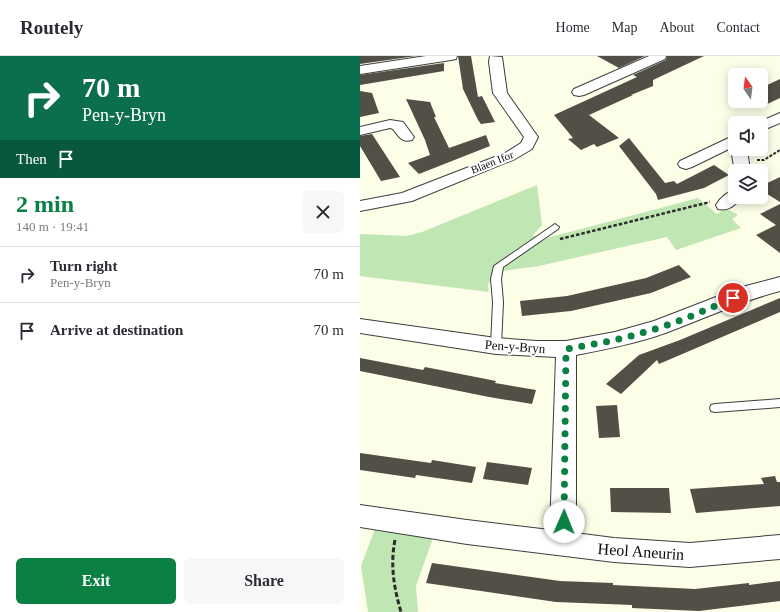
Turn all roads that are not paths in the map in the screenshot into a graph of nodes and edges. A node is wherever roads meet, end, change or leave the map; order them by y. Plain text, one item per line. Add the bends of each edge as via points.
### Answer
1 (451, 56) edge
2 (496, 56) edge
3 (660, 56) edge
4 (360, 70) edge
5 (579, 92) dead end
6 (780, 117) edge
7 (768, 123) edge
8 (360, 131) edge
9 (407, 137) dead end
10 (728, 143) edge
11 (686, 164) dead end
12 (360, 206) edge
13 (555, 227) dead end
14 (780, 284) edge
15 (360, 326) edge
16 (496, 346) junction
17 (566, 349) junction
18 (780, 403) edge
19 (715, 408) dead end
20 (360, 516) edge
21 (561, 544) junction
22 (780, 547) edge

1 - 4 street
2 - 12 street, Blaen Ifor via 500,93 531,137 527,146 510,156 406,197
3 - 5 street via 597,78
6 - 7 street
8 - 9 street via 390,124 398,125
10 - 11 street
13 - 16 lane via 499,266 496,279
14 - 17 street, Pen-y-Bryn via 749,292 660,328
15 - 16 street, Pen-y-Bryn
16 - 17 street, Pen-y-Bryn
17 - 21 street via 564,522
18 - 19 lane
20 - 21 street, Heol Aneurin
21 - 22 street, Heol Aneurin via 690,555

